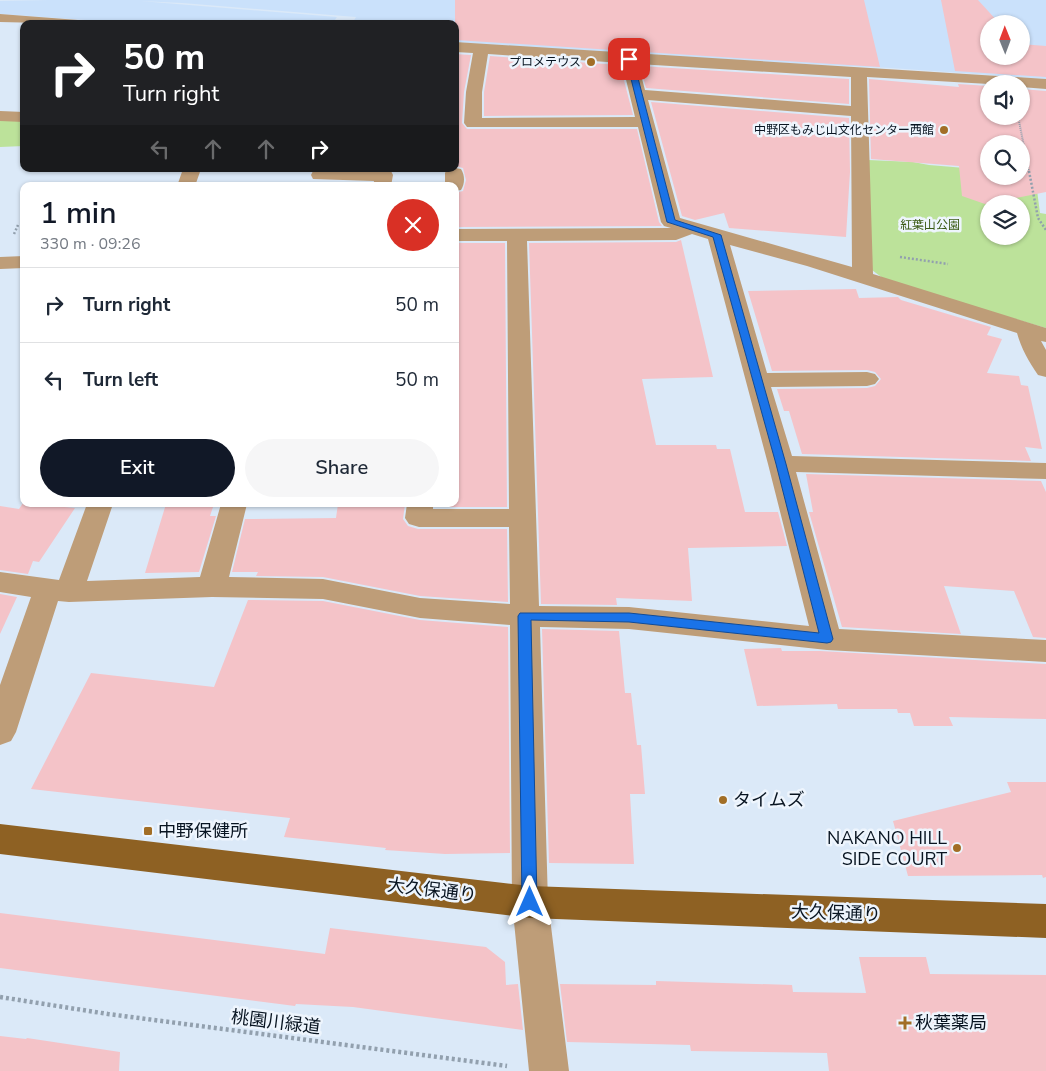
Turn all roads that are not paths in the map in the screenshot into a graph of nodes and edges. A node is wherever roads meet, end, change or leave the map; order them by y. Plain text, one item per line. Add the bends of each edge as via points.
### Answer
1 (0, 18) edge
2 (26, 20) edge
3 (459, 47) edge
4 (480, 50) junction
5 (629, 59) junction
6 (859, 73) junction
7 (1046, 84) edge
8 (638, 94) junction
9 (860, 112) junction
10 (0, 116) edge
11 (20, 117) edge
12 (644, 122) junction
13 (320, 175) dead end
14 (383, 182) edge
15 (690, 227) junction
16 (459, 235) edge
17 (517, 235) junction
18 (717, 235) junction
19 (20, 262) edge
20 (0, 263) edge
21 (862, 276) junction
22 (1036, 332) edge
23 (1046, 370) edge
24 (867, 379) dead end
25 (758, 380) junction
26 (781, 464) junction
27 (1046, 471) edge
28 (99, 507) edge
29 (233, 507) edge
30 (420, 507) edge
31 (523, 518) junction
32 (0, 582) edge
33 (212, 587) junction
34 (59, 590) junction
35 (524, 616) junction
36 (827, 639) junction
37 (1046, 650) edge
38 (0, 732) edge
39 (0, 839) edge
40 (530, 902) junction
41 (1046, 921) edge
42 (549, 1071) edge

1 - 2 street
3 - 4 street
4 - 5 street
4 - 12 street via 473,123
5 - 6 street
5 - 8 street
6 - 7 street
6 - 9 street
8 - 9 street
8 - 12 street
9 - 21 street
10 - 11 street
12 - 15 street via 671,222
13 - 14 street via 384,175
15 - 17 street via 676,234
15 - 18 street
16 - 17 street
17 - 31 street
18 - 21 street
18 - 25 street
19 - 20 street
21 - 22 street
22 - 23 street via 1031,344
24 - 25 street
25 - 26 street
26 - 27 street
26 - 36 street
28 - 34 street
29 - 33 street
30 - 31 street via 419,518
31 - 35 street
32 - 34 street
33 - 34 street
33 - 35 street via 323,588 420,608
34 - 38 street
35 - 36 street via 629,618
35 - 40 street
36 - 37 street
39 - 40 main road, 大久保通り
40 - 41 main road, 大久保通り
40 - 42 street

